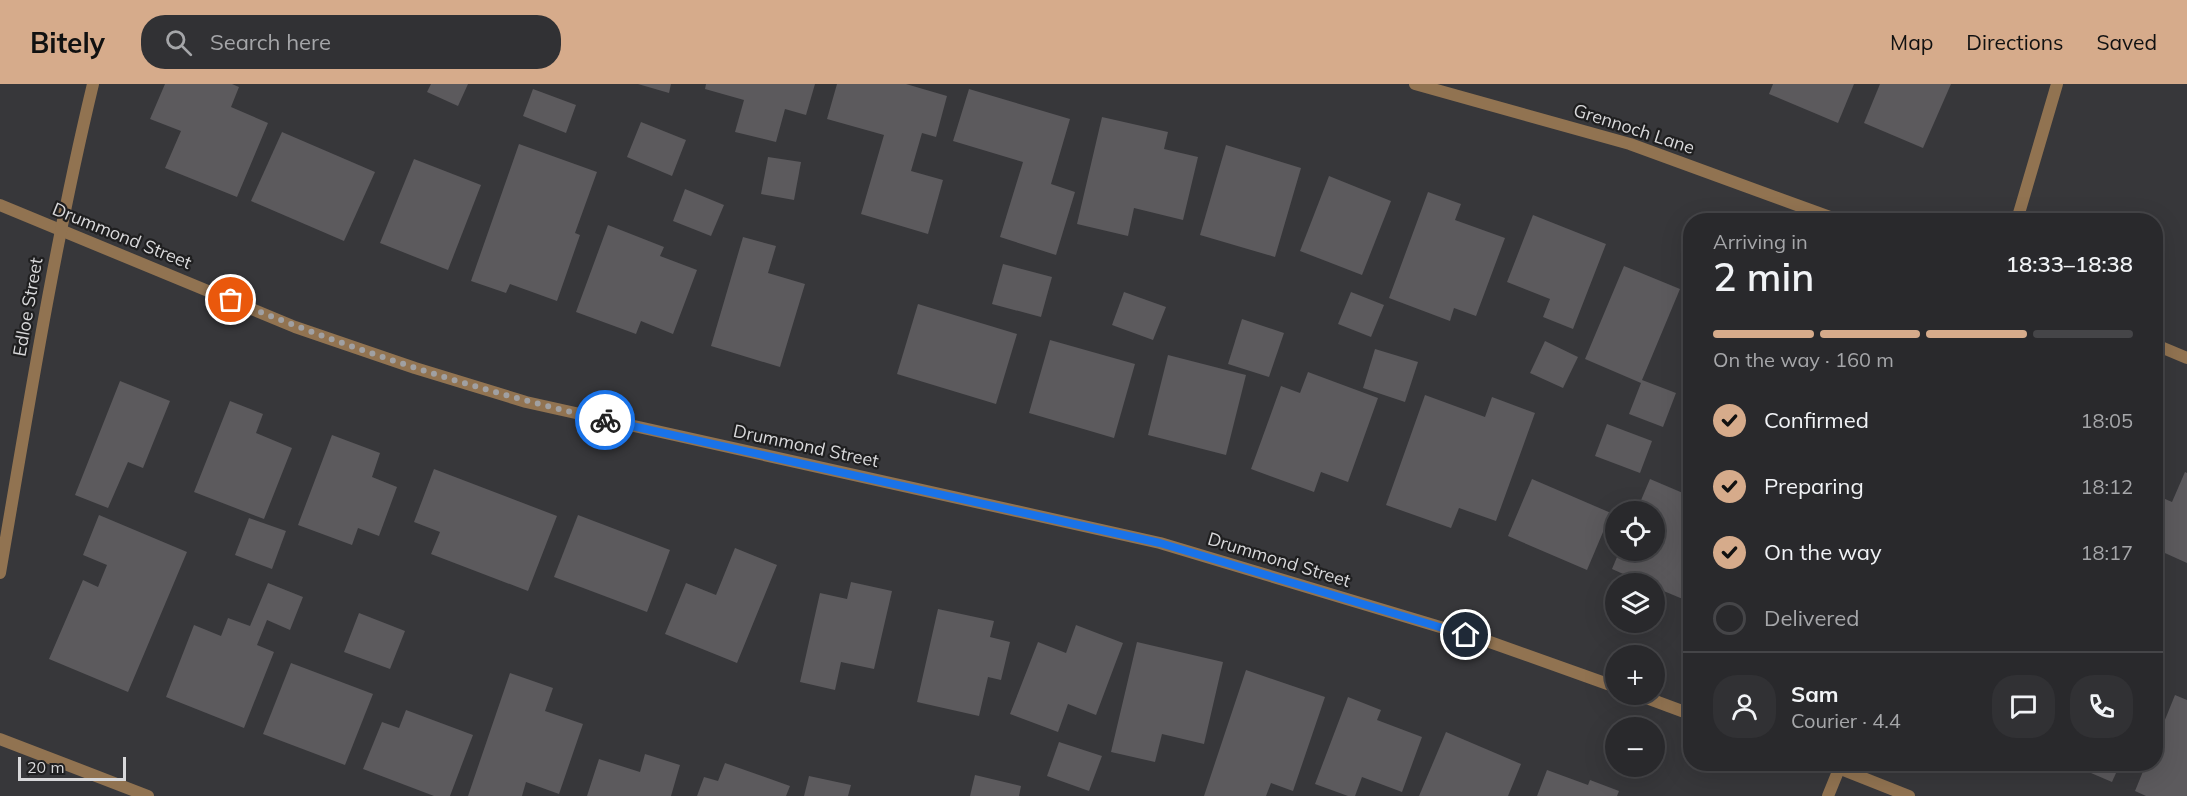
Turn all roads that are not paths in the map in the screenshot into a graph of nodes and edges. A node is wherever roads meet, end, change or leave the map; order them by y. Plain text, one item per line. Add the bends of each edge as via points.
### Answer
1 (93, 84) edge
2 (1415, 84) edge
3 (2057, 84) edge
4 (0, 205) edge
5 (1819, 213) edge
6 (2019, 213) edge
7 (60, 230) junction
8 (2163, 348) edge
9 (2187, 358) edge
10 (0, 573) edge
11 (1605, 683) edge
12 (1665, 705) edge
13 (1683, 711) edge
14 (0, 739) edge
15 (1834, 771) edge
16 (1850, 771) edge
17 (148, 796) edge
18 (1828, 796) edge
19 (1909, 796) edge

1 - 7 street, Edloe Street
2 - 5 street, Grennoch Lane via 1630,144
3 - 6 street
4 - 7 street, Drummond Street
7 - 10 street, Edloe Street
7 - 11 street, Drummond Street via 295,327 526,402 1160,543 1487,641
8 - 9 street
12 - 13 street
14 - 17 street
15 - 18 street
16 - 19 street

